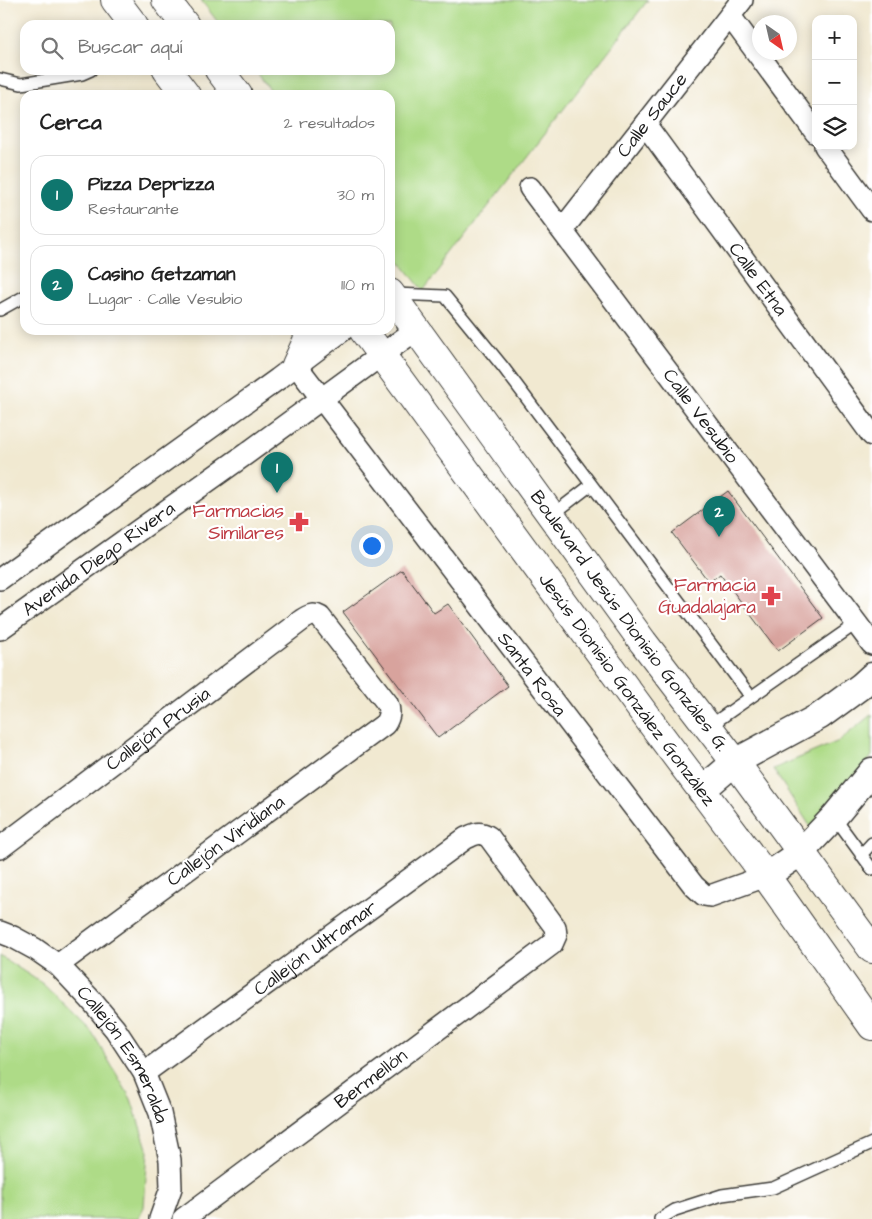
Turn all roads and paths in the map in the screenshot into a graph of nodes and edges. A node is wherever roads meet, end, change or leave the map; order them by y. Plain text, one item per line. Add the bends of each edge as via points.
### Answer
1 (115, 0) edge
2 (166, 0) edge
3 (736, 8) edge
4 (130, 20) edge
5 (181, 20) edge
6 (76, 75) edge
7 (171, 75) edge
8 (223, 75) edge
9 (0, 79) edge
10 (182, 90) edge
11 (234, 90) edge
12 (645, 124) junction
13 (812, 127) edge
14 (828, 150) edge
15 (530, 188) dead end
16 (872, 210) edge
17 (562, 230) junction
18 (395, 294) edge
19 (20, 299) edge
20 (395, 300) edge
21 (0, 310) edge
22 (417, 329) junction
23 (308, 335) edge
24 (336, 335) edge
25 (367, 335) edge
26 (381, 355) junction
27 (296, 365) junction
28 (322, 399) junction
29 (872, 435) edge
30 (591, 485) junction
31 (552, 515) junction
32 (0, 579) edge
33 (316, 615) joint
34 (857, 624) junction
35 (0, 629) edge
36 (872, 644) edge
37 (872, 676) edge
38 (751, 697) junction
39 (708, 727) junction
40 (735, 762) junction
41 (872, 772) edge
42 (701, 791) junction
43 (834, 816) junction
44 (489, 837) joint
45 (872, 843) edge
46 (0, 848) edge
47 (801, 852) junction
48 (861, 855) junction
49 (872, 869) edge
50 (766, 876) junction
51 (0, 932) edge
52 (872, 949) edge
53 (58, 965) junction
54 (872, 1026) edge
55 (144, 1072) junction
56 (872, 1143) edge
57 (160, 1219) edge
58 (182, 1219) edge
59 (660, 1219) edge

1 - 4 main road
2 - 5 main road
3 - 12 street, Calle Sauce
3 - 13 street
6 - 9 lane via 21,84
7 - 10 main road
8 - 11 main road
12 - 17 street, Calle Sauce
12 - 29 street, Calle Etna
14 - 16 street
15 - 17 street, Calle Vesubio
17 - 34 street, Calle Vesubio
18 - 30 lane via 445,296
19 - 21 lane
20 - 22 main road, Boulevard Jesús Dionisio Gonzáles G.
22 - 26 street, Avenida Diego Rivera
22 - 31 main road, Boulevard Jesús Dionisio Gonzáles G.
23 - 27 main road
24 - 27 street
25 - 26 main road
26 - 28 street, Avenida Diego Rivera
26 - 42 main road, Jesús Dionisio González González
27 - 28 street, Santa Rosa
27 - 32 street
28 - 35 street, Avenida Diego Rivera
28 - 50 street, Santa Rosa via 694,886 710,896
30 - 31 lane
30 - 38 lane
31 - 39 main road, Boulevard Jesús Dionisio Gonzáles G.
33 - 46 street, Callejón Prusia via 302,620
33 - 53 street, Callejón Viridiana via 387,703 389,714 385,724
34 - 36 street, Calle Vesubio
34 - 38 lane
37 - 40 street via 820,716
38 - 39 lane
39 - 40 main road, Boulevard Jesús Dionisio Gonzáles G.
40 - 42 street
40 - 47 main road, Boulevard Jesús Dionisio Gonzáles G.
41 - 43 street, Santa Rosa
42 - 50 main road, Jesús Dionisio González González
43 - 47 street, Santa Rosa
43 - 48 lane
44 - 55 street, Callejón Ultramar via 483,833 466,838
44 - 58 street, Bermellón via 555,926 552,944
45 - 48 lane
47 - 50 street, Santa Rosa
47 - 52 main road, Boulevard Jesús Dionisio Gonzáles G.
48 - 49 lane
50 - 54 main road, Jesús Dionisio González González
51 - 53 street, Callejón Esmeralda via 35,949
53 - 55 street, Callejón Esmeralda via 91,1000
55 - 57 street, Callejón Esmeralda via 160,1113 170,1160 171,1188
56 - 59 lane via 773,1188 722,1195 675,1210

